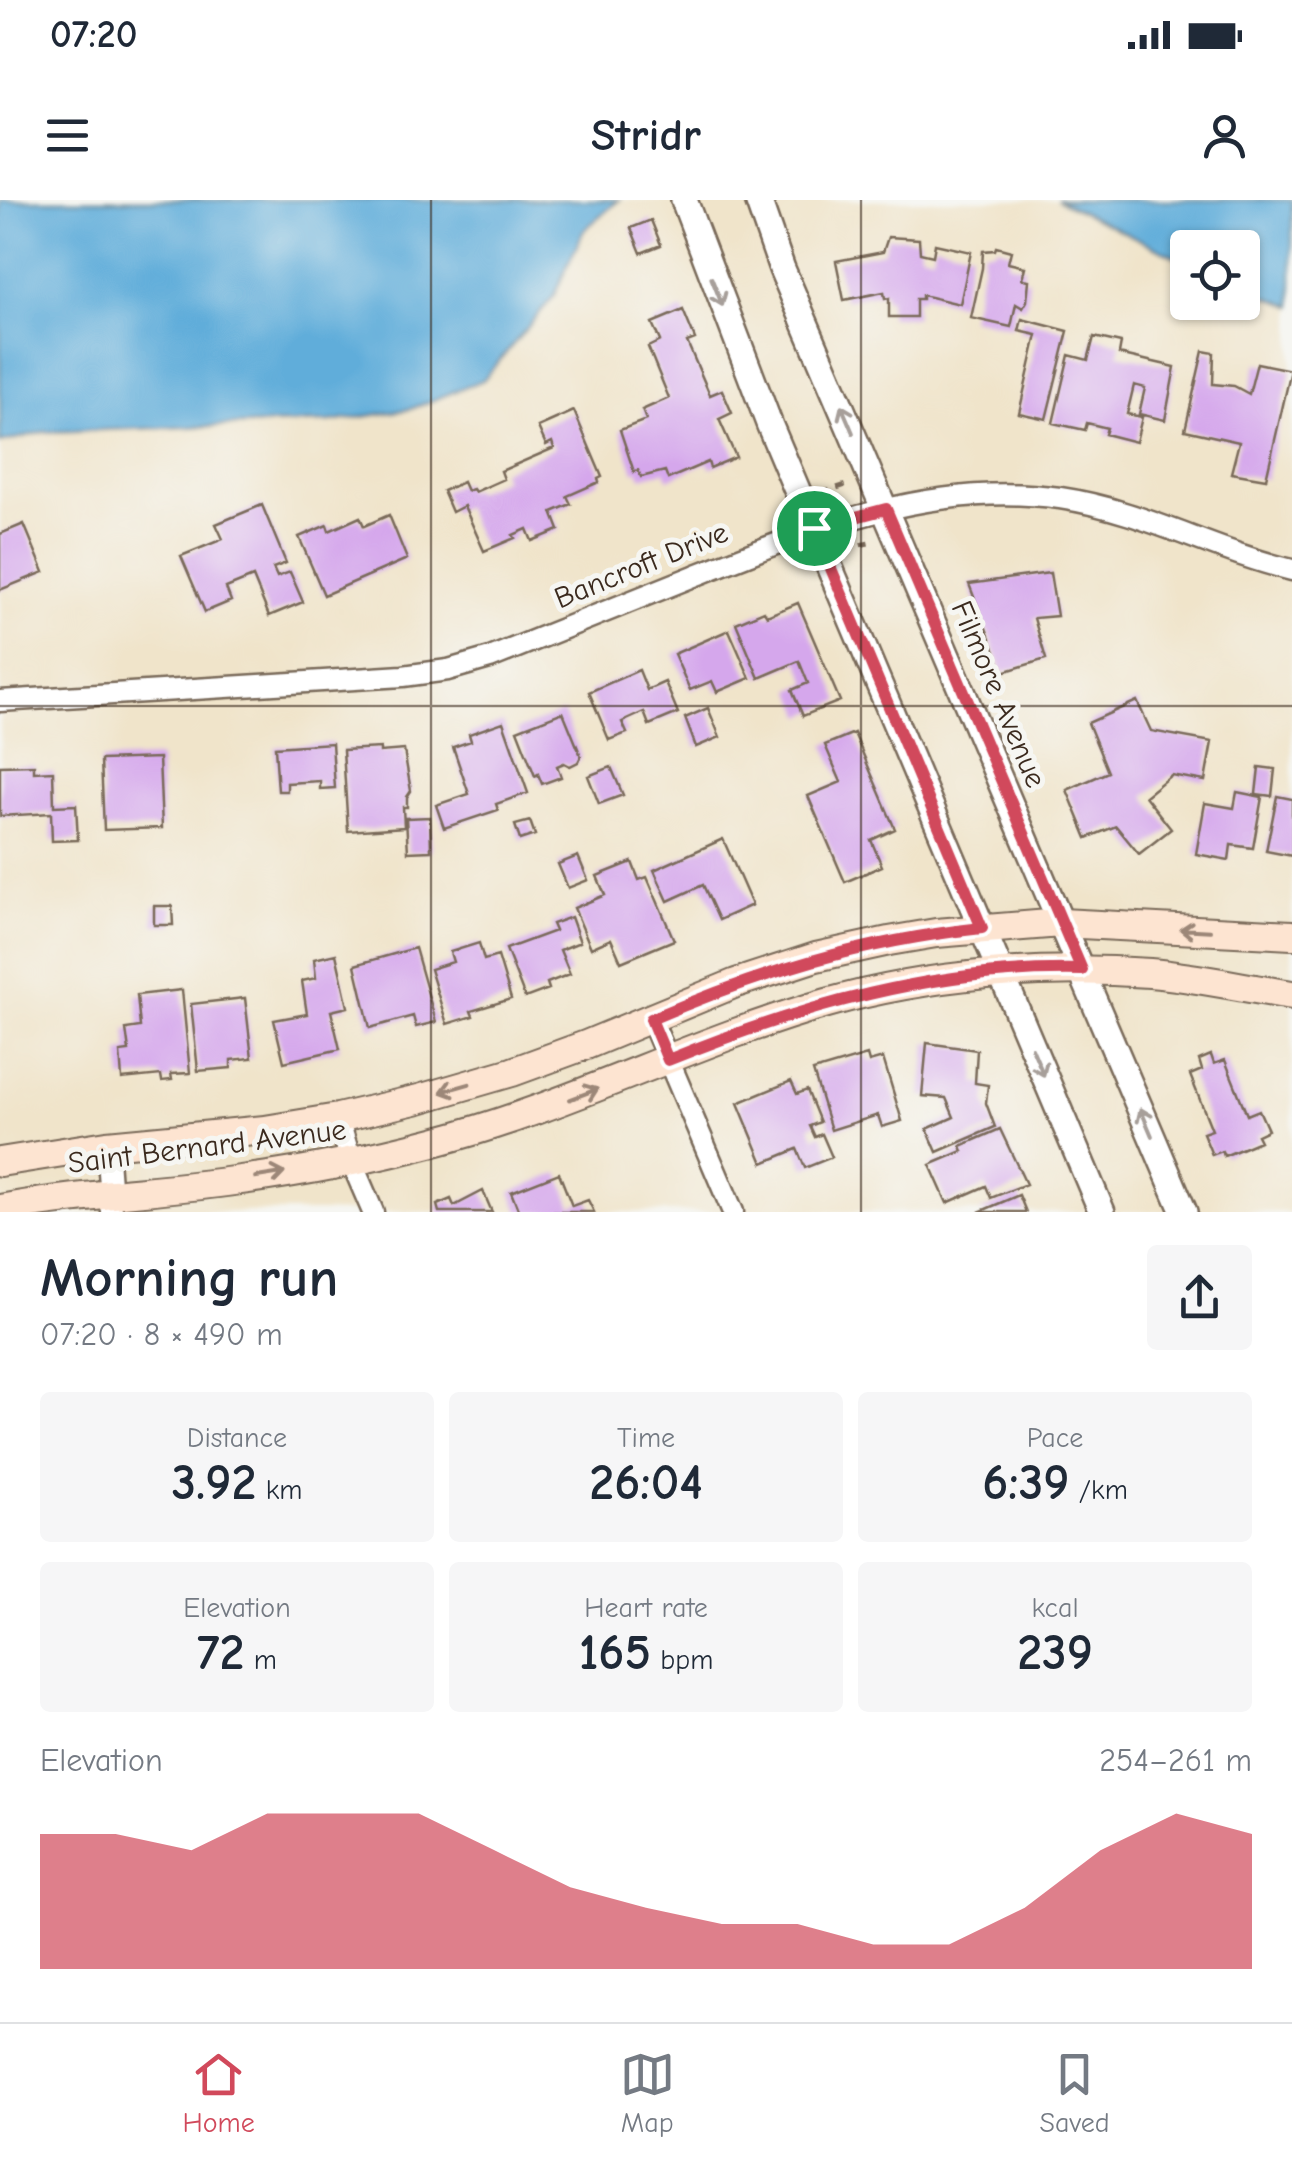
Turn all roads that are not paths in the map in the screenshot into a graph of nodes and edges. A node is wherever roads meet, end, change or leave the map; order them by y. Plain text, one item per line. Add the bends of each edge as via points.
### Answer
1 (684, 200) edge
2 (758, 200) edge
3 (886, 509) junction
4 (814, 528) junction
5 (1292, 570) edge
6 (0, 701) edge
7 (1060, 922) junction
8 (982, 928) junction
9 (1292, 935) edge
10 (1082, 970) junction
11 (1000, 972) junction
12 (1292, 995) edge
13 (651, 1019) junction
14 (668, 1060) junction
15 (338, 1118) junction
16 (107, 1145) junction
17 (0, 1162) edge
18 (351, 1162) junction
19 (111, 1202) edge
20 (0, 1208) edge
21 (373, 1212) edge
22 (733, 1212) edge
23 (1102, 1212) edge
24 (1184, 1212) edge

1 -> 4 street
3 -> 2 street, Filmore Avenue
3 - 4 street, Bancroft Drive
3 - 5 street, Bancroft Drive via 957,494 1060,498 1114,508
3 - 7 street, Filmore Avenue
4 - 6 street, Bancroft Drive via 448,670
4 - 8 street
7 - 8 main road, Saint Bernard Avenue
9 -> 7 main road, Saint Bernard Avenue
7 - 10 street, Filmore Avenue
8 - 11 street
8 - 13 main road, Saint Bernard Avenue via 816,957
10 - 11 main road, Saint Bernard Avenue
10 - 12 main road, Saint Bernard Avenue via 1154,973
24 -> 10 street, Filmore Avenue
11 - 14 main road, Saint Bernard Avenue via 830,1002
11 -> 23 street
13 - 14 street
13 -> 15 main road, Saint Bernard Avenue via 512,1072
18 -> 14 main road, Saint Bernard Avenue via 501,1124
14 - 22 street
15 - 16 main road, Saint Bernard Avenue
15 - 18 street
16 - 17 main road, Saint Bernard Avenue
16 - 19 street
19 -> 18 main road, Saint Bernard Avenue
18 - 21 street
19 - 20 main road, Saint Bernard Avenue

